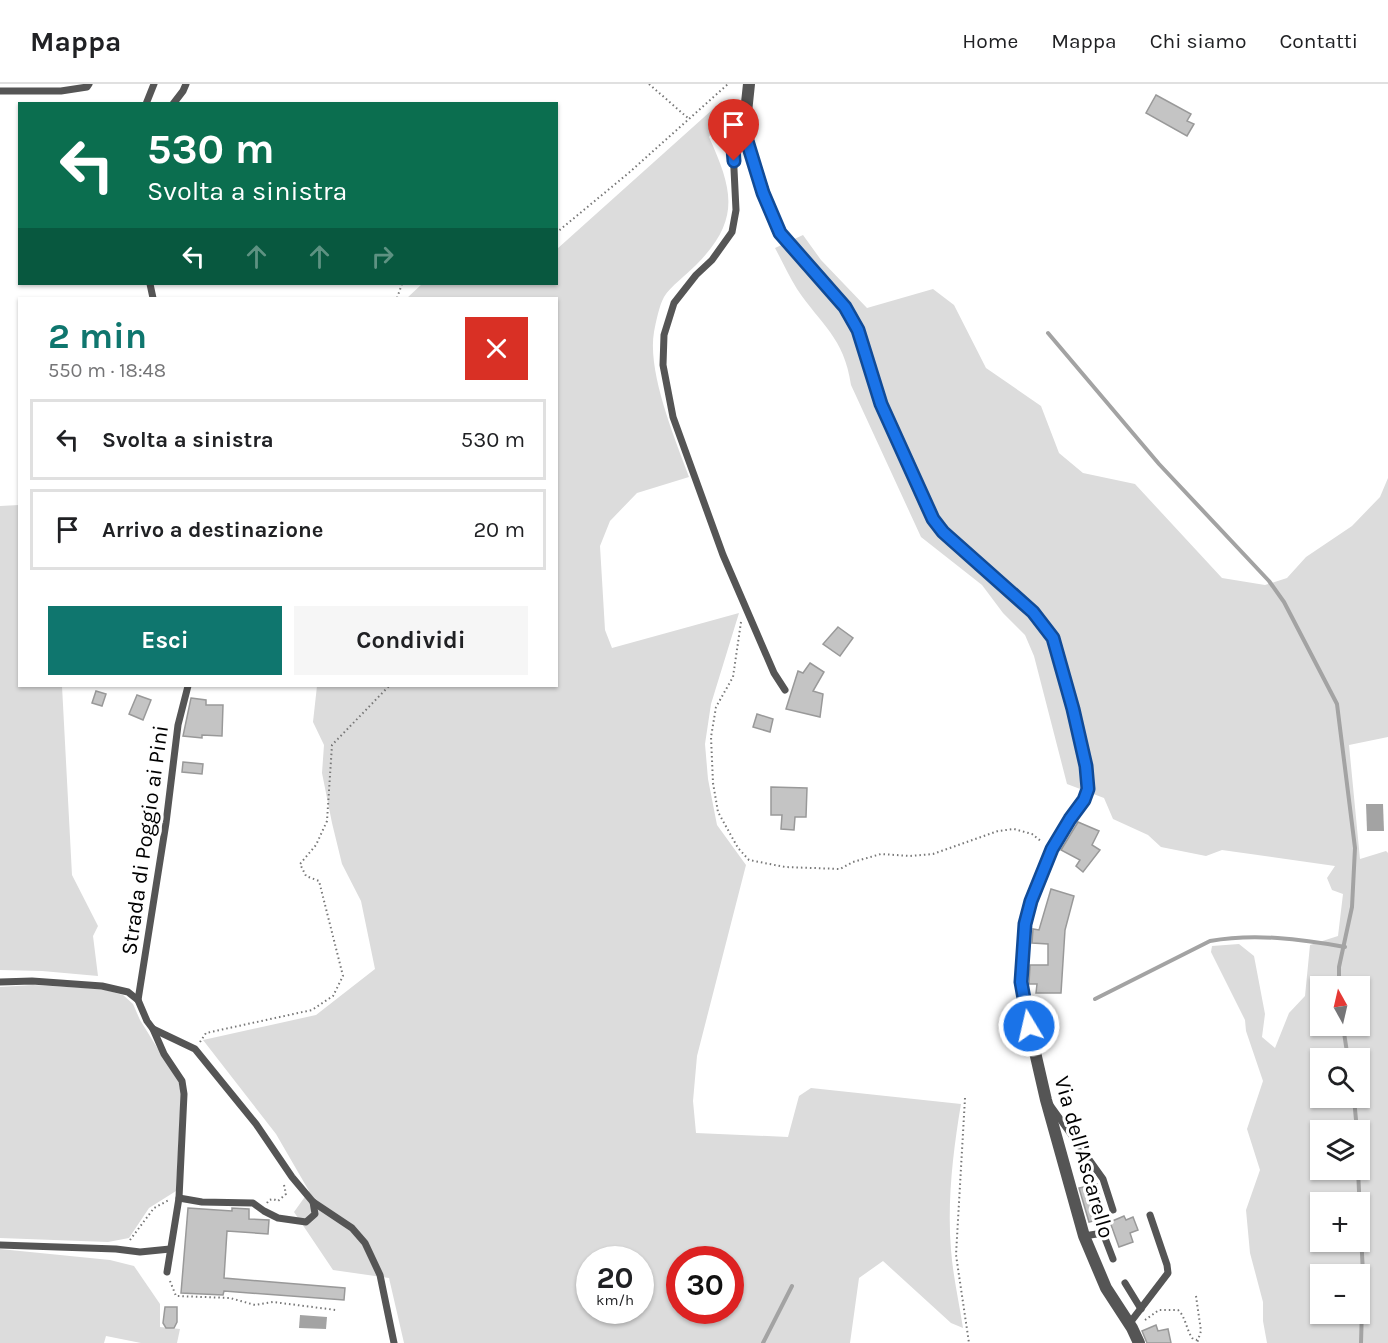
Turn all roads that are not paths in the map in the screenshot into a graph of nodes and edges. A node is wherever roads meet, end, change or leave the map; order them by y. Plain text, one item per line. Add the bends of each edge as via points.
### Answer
1 (89, 84) edge
2 (154, 84) edge
3 (186, 84) edge
4 (749, 84) edge
5 (0, 91) edge
6 (147, 102) edge
7 (175, 102) edge
8 (744, 131) junction
9 (188, 687) edge
10 (784, 690) dead end
11 (0, 982) edge
12 (138, 1000) junction
13 (153, 1029) junction
14 (1046, 1100) junction
15 (179, 1195) junction
16 (314, 1202) junction
17 (1113, 1210) dead end
18 (1150, 1215) dead end
19 (1084, 1236) junction
20 (0, 1245) edge
21 (170, 1249) junction
22 (1113, 1259) dead end
23 (167, 1272) road end
24 (1125, 1283) dead end
25 (1141, 1309) junction
26 (1131, 1326) junction
27 (394, 1343) edge
28 (1139, 1343) edge

1 - 5 lane via 61,91
2 - 6 lane
3 - 7 lane
4 - 8 street, Via dell'Ascarello
8 - 10 lane via 733,149 736,210 732,232 674,303 664,335 663,365 673,417 723,555
8 - 14 street, Via dell'Ascarello via 780,233 845,307 858,330 881,404 933,519 1033,612 1053,638 1073,709 1088,789 1052,849 1025,924 1021,982
9 - 12 lane, Strada di Poggio ai Pini via 178,725
11 - 12 lane via 102,986 128,992
12 - 13 lane
13 - 15 lane via 182,1081
13 - 16 lane via 195,1049
14 - 17 lane via 1103,1179
14 - 19 street, Via dell'Ascarello
15 - 16 lane via 202,1202 253,1203 278,1218 306,1222 315,1214
15 - 21 lane
16 - 27 lane via 347,1224 365,1243 380,1275
18 - 25 lane via 1168,1273
19 - 22 lane via 1103,1233
19 - 26 street, Via dell'Ascarello via 1106,1288
20 - 21 lane via 140,1252
21 - 23 lane
24 - 25 lane
25 - 26 lane
26 - 28 street, Via dell'Ascarello

